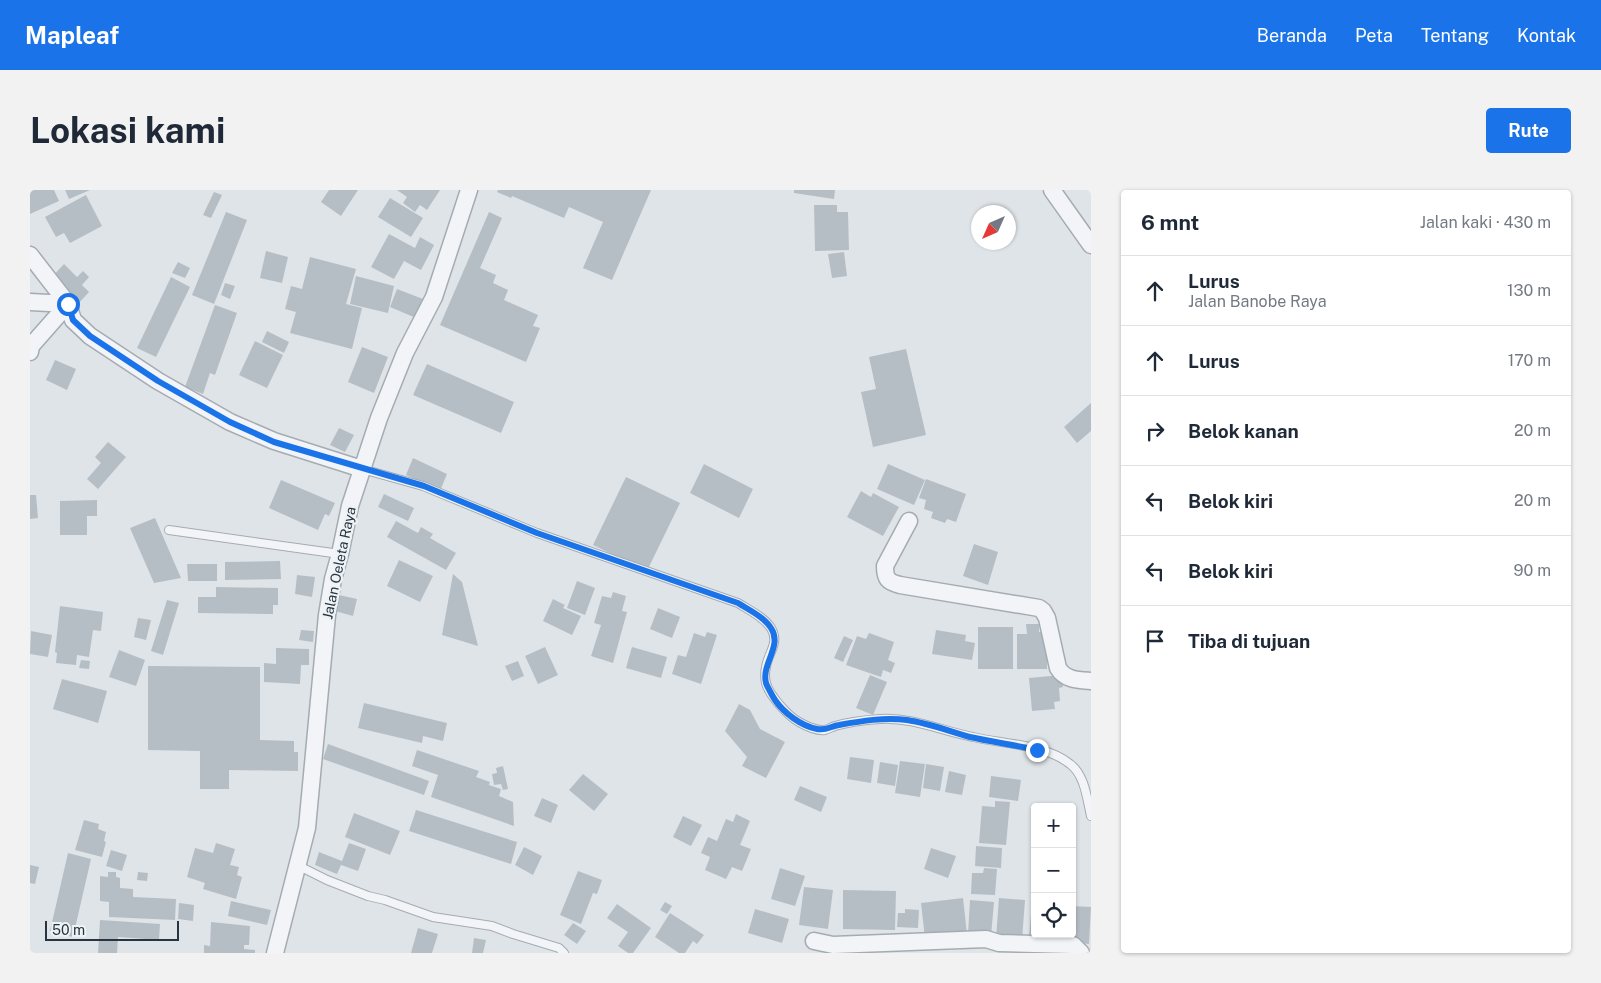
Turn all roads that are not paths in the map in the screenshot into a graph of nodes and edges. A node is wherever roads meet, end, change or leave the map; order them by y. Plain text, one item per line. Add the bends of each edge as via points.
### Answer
1 (469, 190) edge
2 (1052, 190) edge
3 (1091, 245) edge
4 (30, 255) edge
5 (30, 302) edge
6 (68, 304) junction
7 (30, 352) edge
8 (362, 469) junction
9 (909, 521) dead end
10 (169, 530) dead end
11 (340, 554) junction
12 (1091, 681) edge
13 (1091, 816) edge
14 (297, 865) junction
15 (814, 940) dead end
16 (913, 947) edge
17 (999, 948) edge
18 (832, 949) edge
19 (275, 953) edge
20 (564, 953) edge
21 (1081, 953) edge

1 - 8 street, Jalan Oeleta Raya via 434,297 405,353
2 - 3 street
4 - 6 street
5 - 6 street
6 - 7 street via 31,346
6 - 8 street via 73,320 90,336 158,381 222,417 274,442
8 - 11 street, Jalan Oeleta Raya
8 - 13 lane via 424,486 537,533 738,603 771,628 775,642 766,667 766,683 774,699 804,725 825,730 860,721 907,720 1054,754 1072,765 1080,776
9 - 12 street via 885,566 888,580 900,585 1039,608 1047,618 1061,673
10 - 11 lane
11 - 14 street, Jalan Oeleta Raya via 327,614 307,828
14 - 19 street, Jalan Oeleta Raya
14 - 20 lane via 368,896 434,917 492,926 559,948
15 - 18 street
16 - 17 street via 986,939
16 - 18 street
17 - 21 street via 1073,945

